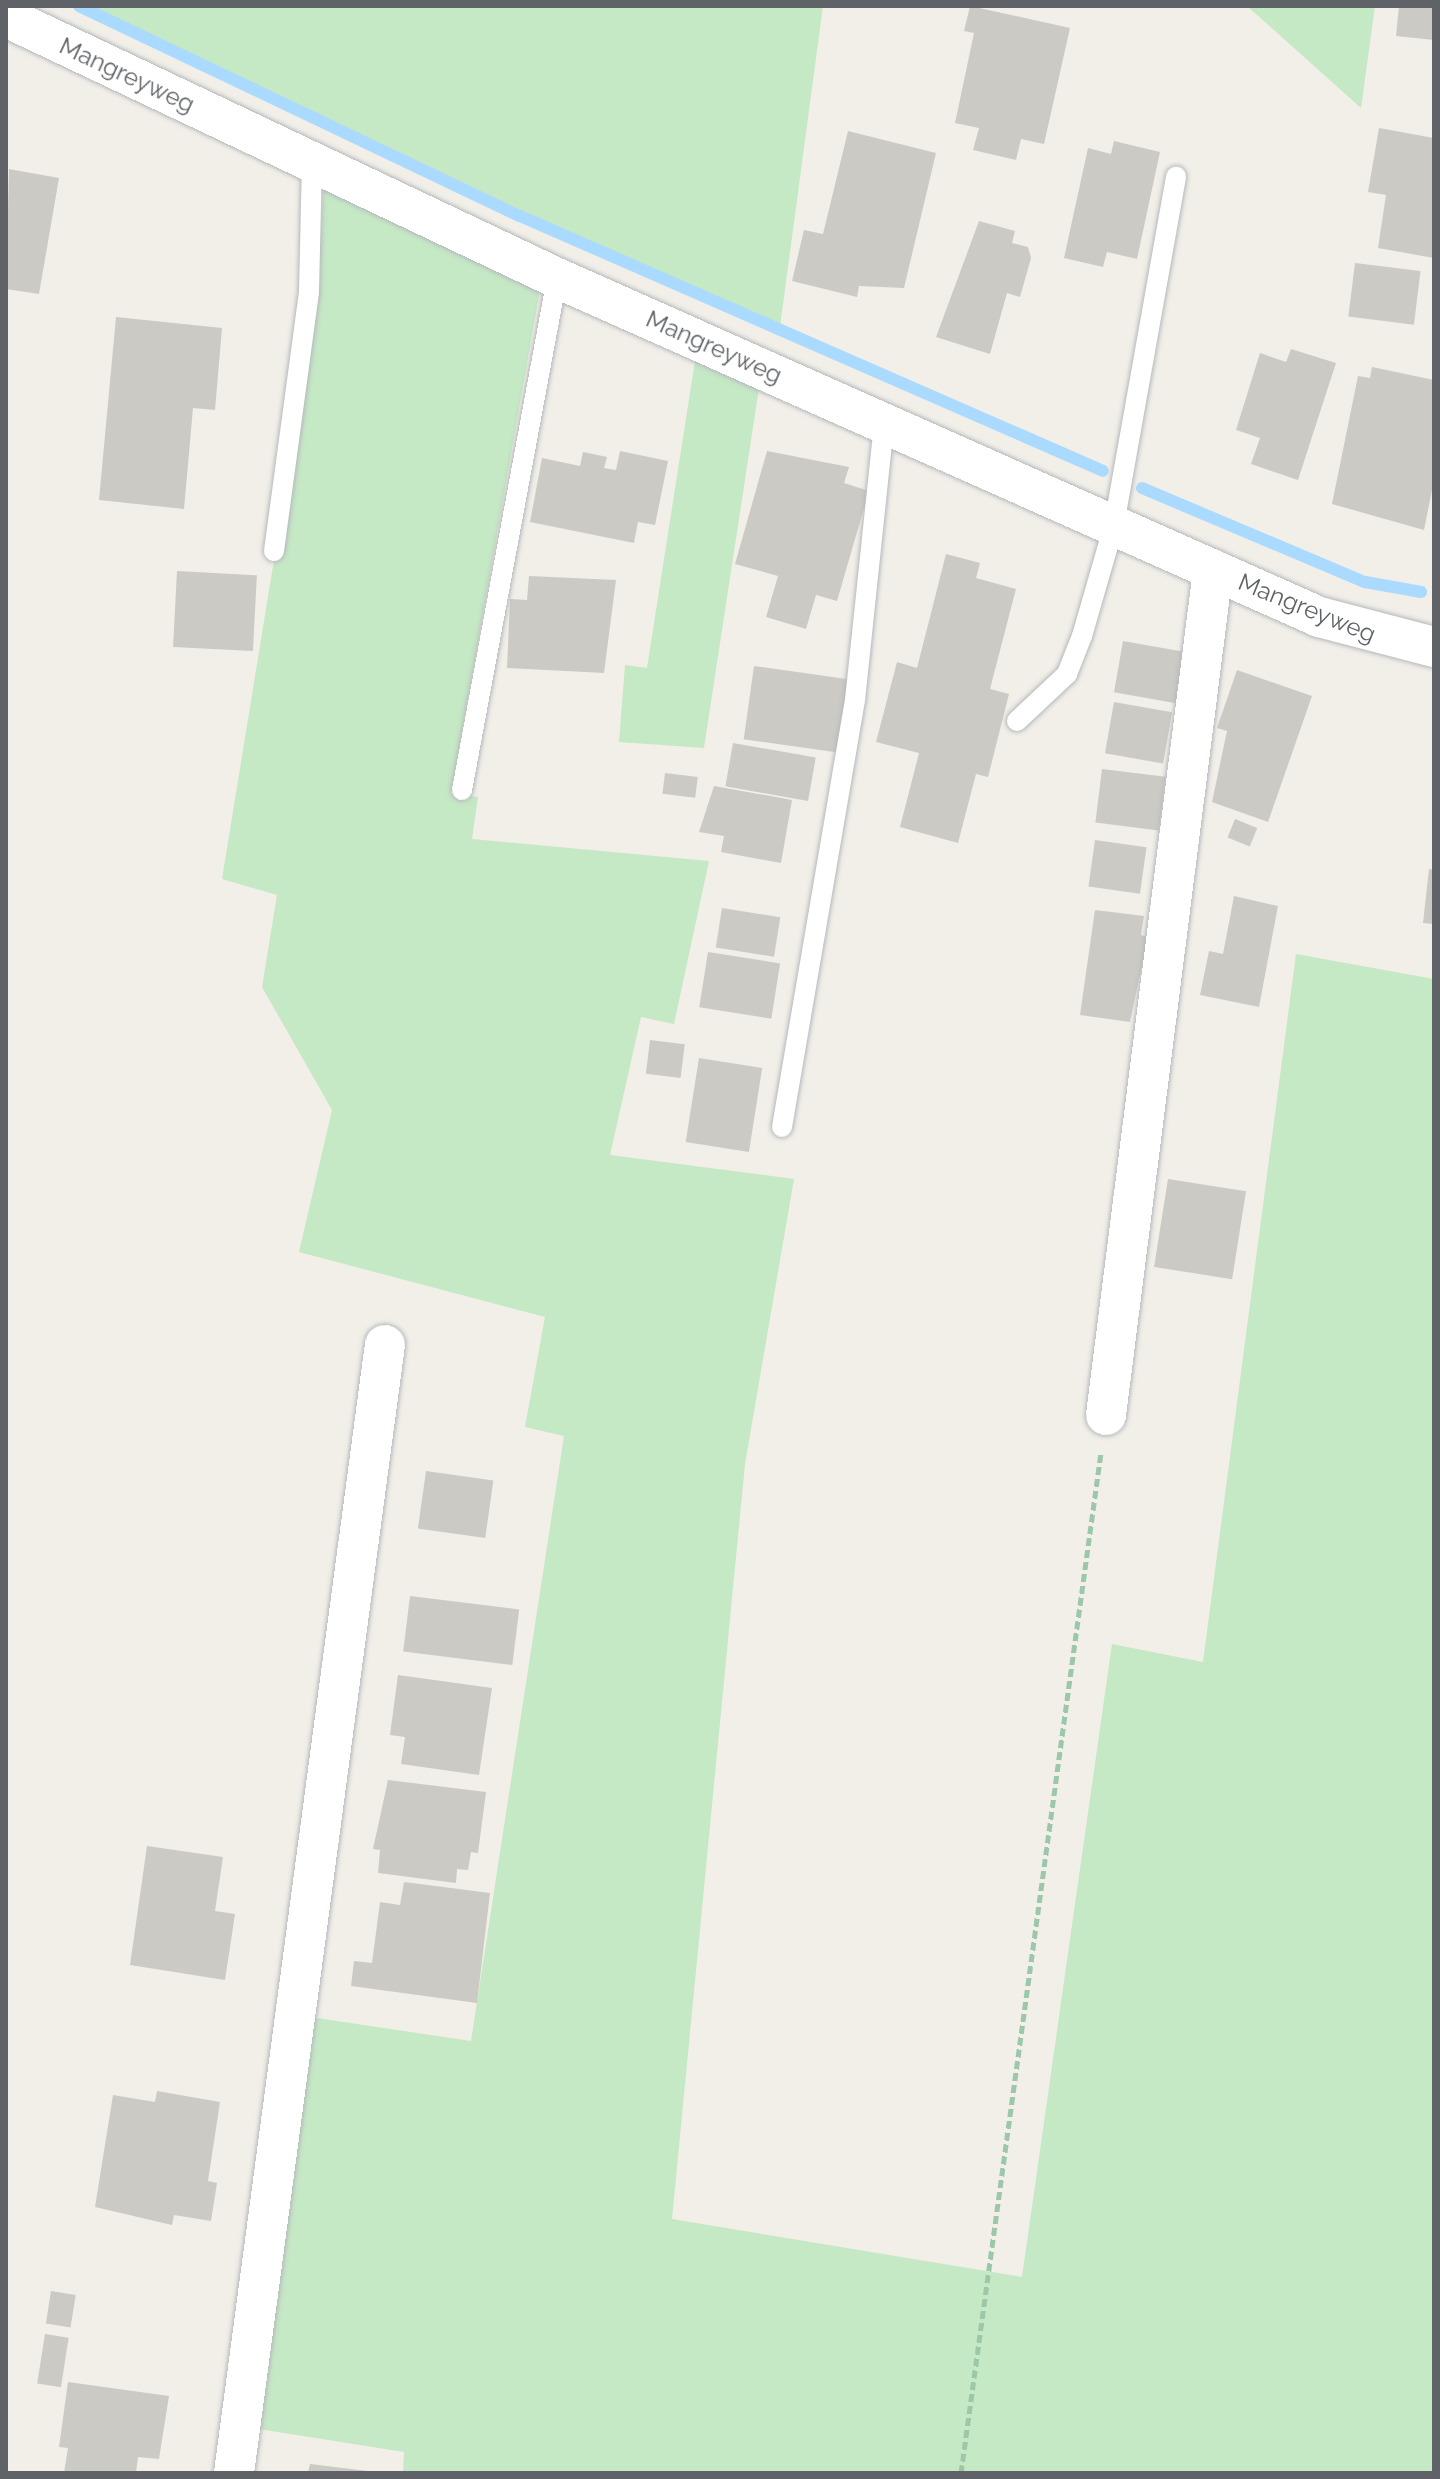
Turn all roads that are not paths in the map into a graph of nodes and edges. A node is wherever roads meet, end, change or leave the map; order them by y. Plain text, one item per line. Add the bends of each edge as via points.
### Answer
1 (6, 17) edge
2 (312, 162) junction
3 (1176, 176) dead end
4 (557, 278) junction
5 (884, 422) junction
6 (1114, 525) junction
7 (274, 551) dead end
8 (1213, 570) junction
9 (1434, 647) edge
10 (1017, 721) dead end
11 (462, 790) dead end
12 (782, 1127) dead end
13 (385, 1345) dead end
14 (1106, 1415) road end
15 (234, 2473) edge

1 - 2 street, Mangreyweg
2 - 4 street, Mangreyweg
2 - 7 lane via 309,292
3 - 6 lane
4 - 5 street, Mangreyweg
4 - 11 lane
5 - 6 street, Mangreyweg
5 - 12 lane via 855,700
6 - 8 street, Mangreyweg
6 - 10 lane via 1067,674
8 - 9 street, Mangreyweg via 1319,617
8 - 14 street
13 - 15 street

